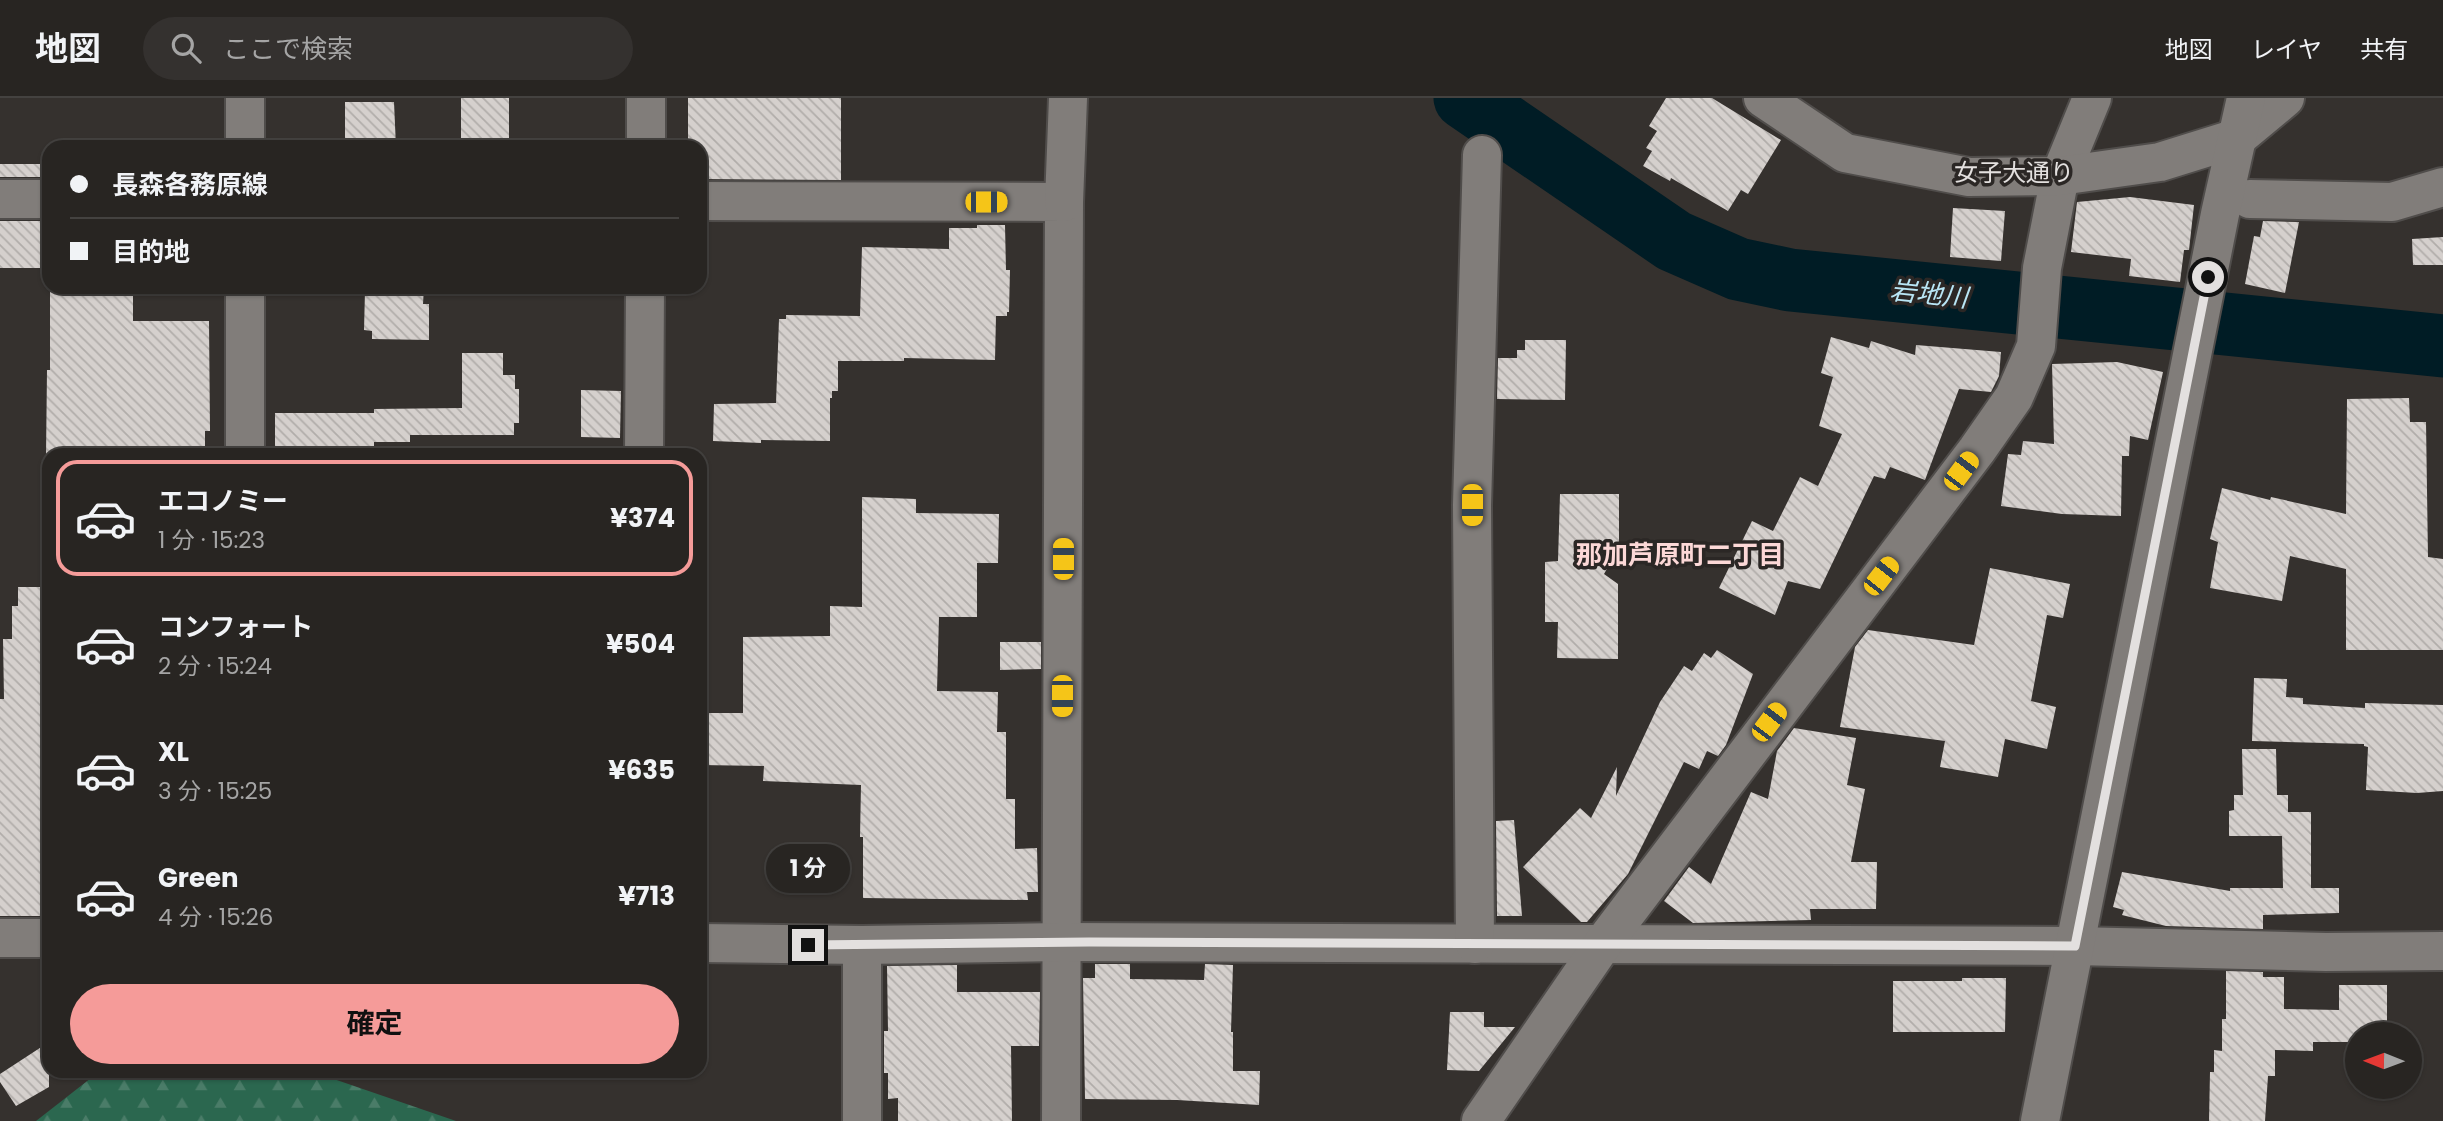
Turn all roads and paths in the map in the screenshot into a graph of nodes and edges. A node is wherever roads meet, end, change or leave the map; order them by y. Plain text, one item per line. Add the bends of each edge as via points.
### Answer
1 (245, 98) edge
2 (646, 98) edge
3 (1068, 98) edge
4 (1763, 98) edge
5 (2092, 98) edge
6 (2246, 98) edge
7 (2285, 98) edge
8 (2237, 138) junction
9 (245, 140) edge
10 (646, 140) edge
11 (1482, 155) dead end
12 (2060, 176) junction
13 (2443, 187) edge
14 (0, 199) edge
15 (42, 199) edge
16 (707, 201) edge
17 (1064, 202) junction
18 (2235, 206) junction
19 (245, 294) edge
20 (645, 294) edge
21 (245, 448) edge
22 (644, 448) edge
23 (0, 938) edge
24 (42, 938) edge
25 (1061, 942) junction
26 (707, 943) edge
27 (1475, 944) junction
28 (1602, 945) junction
29 (862, 946) junction
30 (2075, 946) junction
31 (2443, 951) edge
32 (862, 1121) edge
33 (1061, 1121) edge
34 (1481, 1121) edge
35 (2040, 1121) edge

1 - 9 street
2 - 10 street
3 - 17 street
4 - 12 street, 女子大通り via 1845,153 1969,177
5 - 12 street
6 - 8 street
7 - 8 street
8 - 12 street, 女子大通り via 2161,162
8 - 18 street
11 - 27 street via 1472,505
12 - 28 street via 2042,268 2036,346 2014,397
13 - 18 street via 2392,202
14 - 15 street
16 - 17 street
17 - 25 street
18 - 30 street via 2192,357
19 - 21 street
20 - 22 street
23 - 24 street
25 - 27 street
25 - 29 street
25 - 33 street
26 - 29 street
27 - 28 street
28 - 30 street
28 - 34 street
29 - 32 street
30 - 31 street
30 - 35 street

